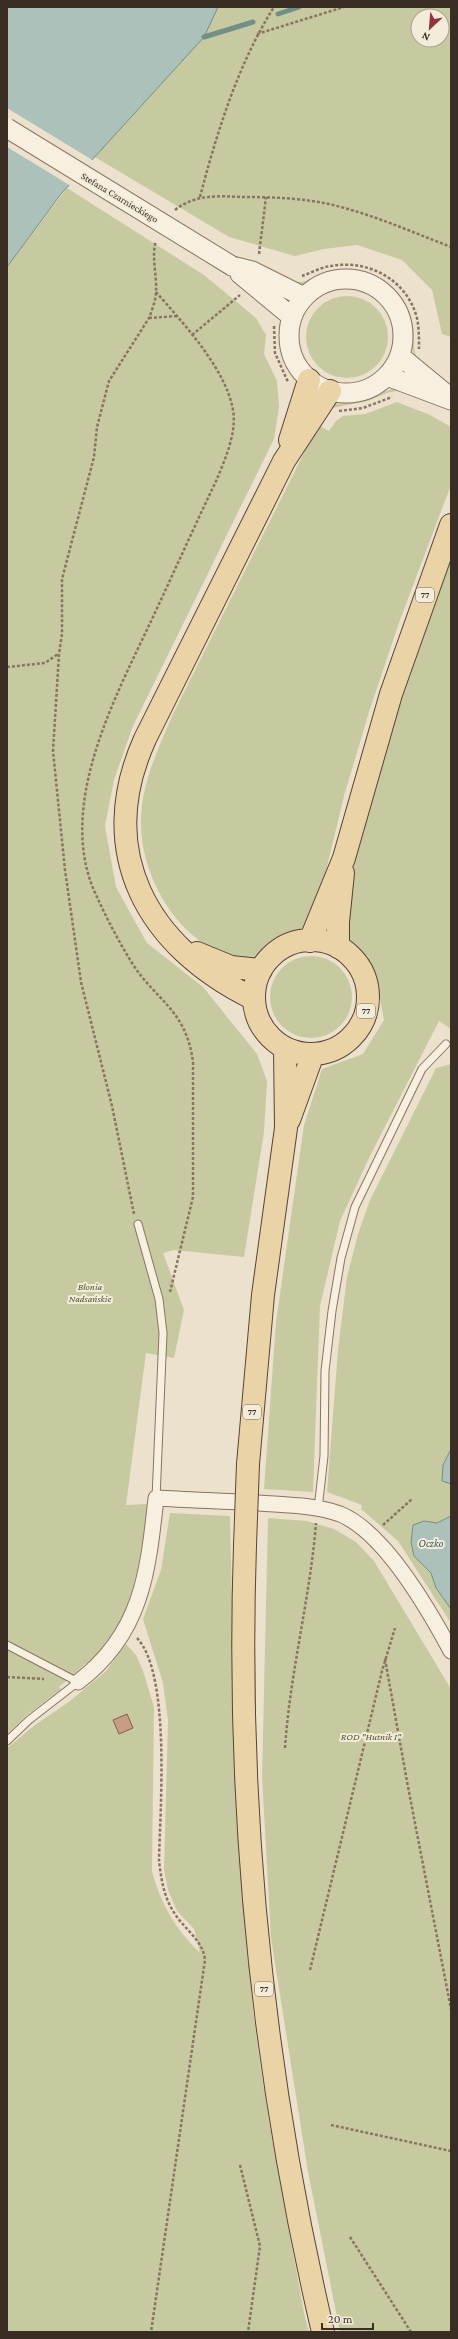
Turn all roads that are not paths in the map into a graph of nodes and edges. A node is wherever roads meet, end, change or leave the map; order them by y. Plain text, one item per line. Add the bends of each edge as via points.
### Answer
1 (7, 128) edge
2 (232, 266) junction
3 (304, 297) junction
4 (292, 317) junction
5 (400, 356) junction
6 (387, 376) junction
7 (310, 380) junction
8 (330, 391) junction
9 (451, 399) edge
10 (284, 461) junction
11 (451, 525) edge
12 (344, 858) junction
13 (310, 941) junction
14 (178, 943) junction
15 (338, 947) junction
16 (261, 970) junction
17 (254, 999) junction
18 (446, 1044) dead end
19 (285, 1048) junction
20 (313, 1054) junction
21 (286, 1128) junction
22 (138, 1224) road end
23 (156, 1498) junction
24 (318, 1509) junction
25 (7, 1645) edge
26 (451, 1651) edge
27 (78, 1682) junction
28 (7, 1740) edge
29 (323, 2332) edge

1 - 2 street, Stefana Czarnieckiego, bridge
2 - 3 street, Stefana Czarnieckiego via 252,271
2 - 4 street, Stefana Czarnieckiego
3 - 4 street
3 - 5 street via 320,285 339,279 358,280 376,287 391,300 400,317 404,337
4 - 7 street via 289,334 291,351 298,367
5 - 6 street
5 - 9 street
6 - 8 street via 376,385 361,391
6 - 9 street
7 - 8 street
7 - 10 main road
8 - 10 main road
10 - 14 main road via 145,739 134,764 128,788 125,832 134,876 150,911
11 - 12 main road, 77 via 391,694
12 - 13 main road, 77
12 - 15 main road, 77
13 - 15 main road, 77
13 - 16 main road, 77 via 296,942 278,951
14 - 16 main road via 224,965
14 - 17 main road via 210,974
15 - 20 main road, 77 via 350,956 363,974 367,988 366,1010 357,1030 347,1041 328,1052
16 - 17 main road, 77
17 - 19 main road, 77 via 261,1025
18 - 24 lane via 422,1069 355,1207 341,1258 332,1311 325,1371 324,1456
19 - 20 main road, 77 via 298,1053
19 - 21 main road, 77
20 - 21 main road, 77
21 - 29 main road, 77, bridge via 263,1295 248,1464 245,1717 248,1806 257,1924 270,2041 284,2136
22 - 23 lane via 158,1299 163,1333
23 - 24 street
23 - 27 street via 146,1577 136,1607 101,1663
24 - 26 street via 340,1514 372,1537 396,1564
25 - 27 lane
27 - 28 lane

